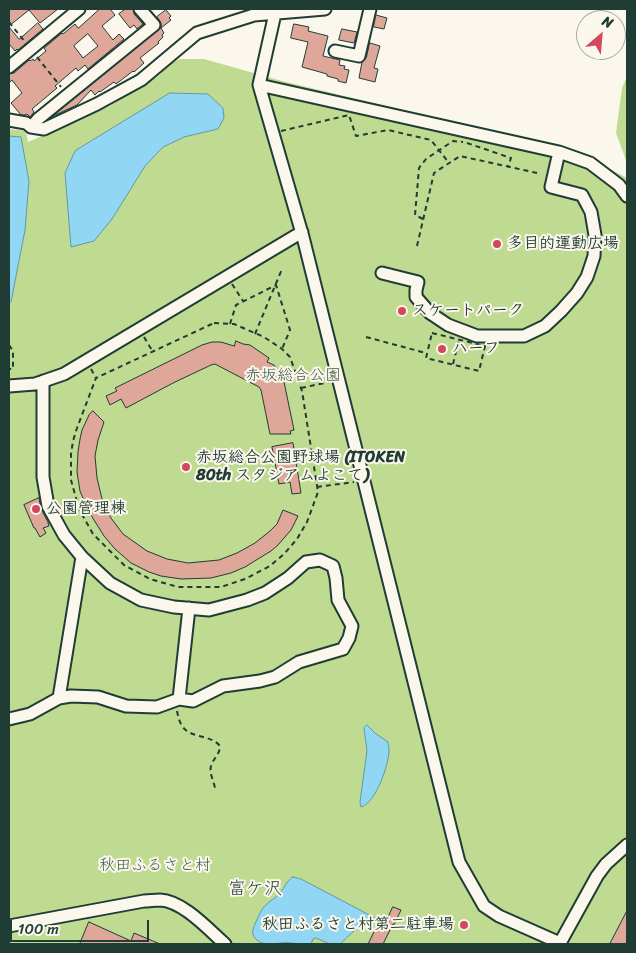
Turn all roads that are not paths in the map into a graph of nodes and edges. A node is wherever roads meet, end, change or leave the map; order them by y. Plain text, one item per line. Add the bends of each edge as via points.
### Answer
1 (79, 9) edge
2 (140, 9) edge
3 (324, 9) edge
4 (370, 9) edge
5 (276, 11) edge
6 (335, 51) dead end
7 (9, 67) edge
8 (259, 85) junction
9 (9, 120) edge
10 (32, 127) junction
11 (559, 152) junction
12 (627, 196) edge
13 (302, 232) junction
14 (382, 272) dead end
15 (43, 381) junction
16 (9, 386) edge
17 (82, 557) junction
18 (190, 608) junction
19 (59, 698) junction
20 (176, 700) junction
21 (9, 719) edge
22 (627, 845) edge
23 (9, 926) edge
24 (225, 944) edge

1 - 7 street
2 - 10 street via 154,25
3 - 5 street
4 - 6 street via 359,56
5 - 8 street
5 - 10 street via 197,33 141,80 44,129
8 - 11 street
8 - 13 street
9 - 10 street
11 - 12 street via 590,163 619,185
11 - 14 street via 551,187 582,195 592,212 594,256 587,277 576,293 544,326 524,336 477,336 448,325 430,313 416,298 418,282
13 - 15 street via 64,374
13 - 22 street via 459,862 484,906 560,943 597,876
15 - 16 street
15 - 17 street via 43,477 48,506 64,535
17 - 18 street via 110,583 141,600
17 - 19 street
18 - 20 street
18 - 20 street via 208,610 247,600 288,578 306,562 320,560 333,566 338,600 352,626 343,649 299,662 275,677 223,686 192,701
19 - 20 street via 98,697 126,706 157,707
19 - 21 street via 30,714
23 - 24 street via 161,900 178,905

